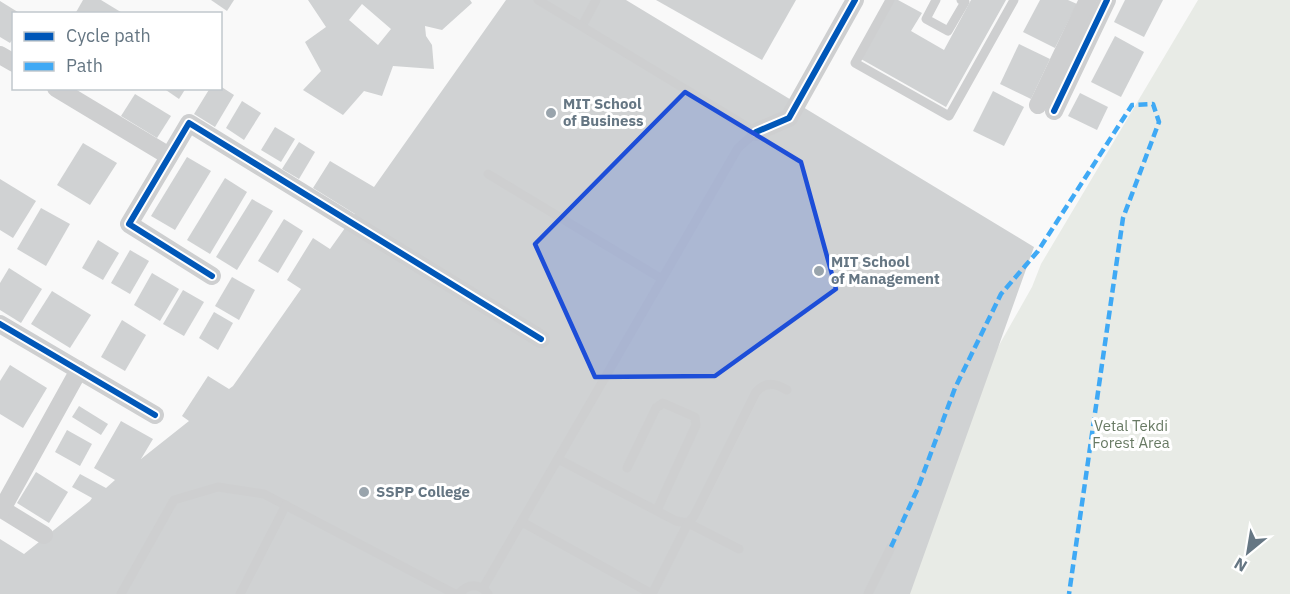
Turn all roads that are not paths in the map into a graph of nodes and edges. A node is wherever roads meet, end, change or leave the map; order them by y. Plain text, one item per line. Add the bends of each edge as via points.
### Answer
1 (538, 0) edge
2 (596, 0) edge
3 (855, 0) edge
4 (890, 0) edge
5 (924, 0) edge
6 (960, 0) edge
7 (1014, 0) edge
8 (1088, 0) edge
9 (1107, 0) edge
10 (935, 2) edge
11 (582, 26) junction
12 (59, 90) edge
13 (756, 132) junction
14 (169, 156) junction
15 (488, 174) dead end
16 (212, 276) dead end
17 (663, 279) junction
18 (0, 324) edge
19 (540, 339) dead end
20 (79, 370) junction
21 (787, 390) dead end
22 (155, 415) dead end
23 (558, 459) junction
24 (627, 468) dead end
25 (286, 505) junction
26 (1, 509) edge
27 (657, 510) junction
28 (522, 522) junction
29 (688, 523) junction
30 (44, 535) dead end
31 (891, 547) dead end
32 (739, 549) dead end
33 (486, 591) edge
34 (121, 594) edge
35 (240, 594) edge
36 (457, 594) edge
37 (868, 594) edge

1 - 11 lane
2 - 11 lane
3 - 13 street via 789,118
4 - 7 lane via 855,63 949,116
5 - 10 lane
6 - 10 lane via 965,2 948,32 926,19
8 - 9 street via 1046,108
11 - 13 lane
12 - 14 street
13 - 17 lane via 738,148
14 - 16 street via 129,224
14 - 19 street via 189,123
15 - 17 lane
17 - 23 lane
18 - 20 street
20 - 22 street
20 - 26 street
21 - 29 lane via 775,383 762,385 756,392
23 - 27 lane
23 - 28 lane
24 - 27 lane via 656,408 663,403 695,417 696,425
25 - 34 lane via 264,494 218,487 174,500
25 - 35 lane
25 - 36 lane
26 - 30 street
27 - 29 lane
28 - 29 lane via 652,594
28 - 33 lane
29 - 32 lane
31 - 37 lane
33 - 36 lane via 469,586

